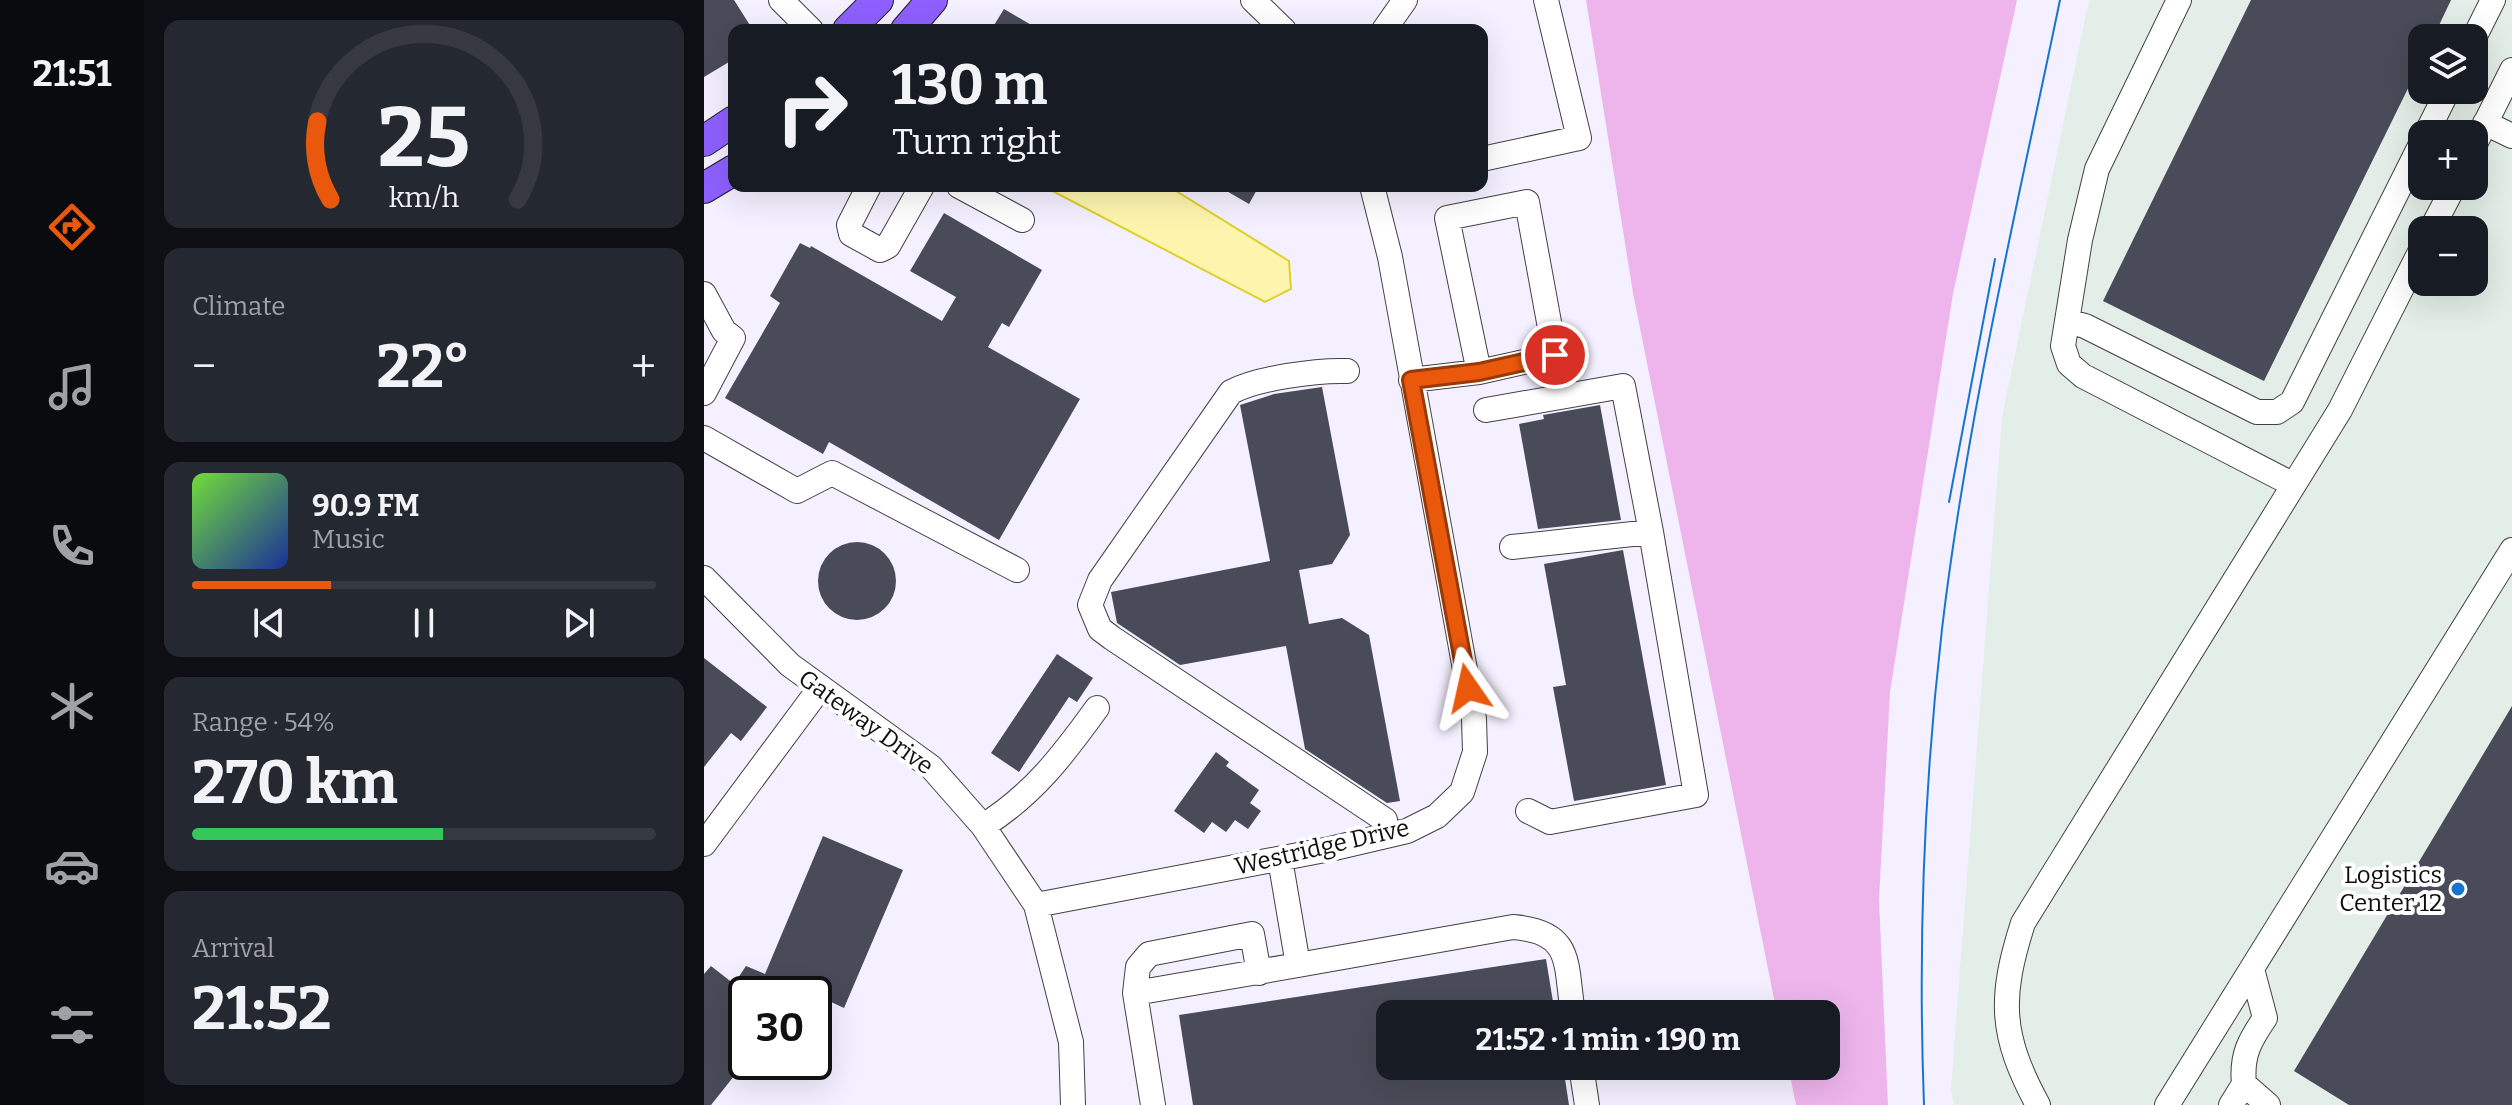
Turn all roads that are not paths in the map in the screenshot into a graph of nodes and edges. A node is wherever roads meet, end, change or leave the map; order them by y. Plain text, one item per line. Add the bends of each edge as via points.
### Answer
1 (781, 0) edge
2 (878, 0) edge
3 (932, 0) edge
4 (1253, 0) edge
5 (1405, 0) edge
6 (1546, 0) edge
7 (2179, 0) edge
8 (2493, 0) edge
9 (805, 24) edge
10 (854, 24) edge
11 (911, 24) edge
12 (1278, 24) edge
13 (1388, 24) edge
14 (2481, 24) edge
15 (2512, 70) edge
16 (2487, 120) edge
17 (2488, 124) edge
18 (728, 125) edge
19 (2512, 136) edge
20 (704, 141) edge
21 (1488, 158) edge
22 (2408, 170) edge
23 (728, 174) edge
24 (704, 188) edge
25 (866, 192) edge
26 (919, 192) edge
27 (970, 192) edge
28 (1374, 192) edge
29 (1022, 220) dead end
30 (2408, 276) edge
31 (704, 294) edge
32 (2067, 321) junction
33 (1347, 371) dead end
34 (1479, 372) junction
35 (1411, 380) junction
36 (704, 393) edge
37 (1486, 410) dead end
38 (704, 438) edge
39 (2292, 484) junction
40 (1651, 532) junction
41 (1512, 547) dead end
42 (2512, 550) edge
43 (1017, 570) dead end
44 (704, 578) edge
45 (820, 688) junction
46 (1097, 708) dead end
47 (1528, 811) dead end
48 (983, 826) junction
49 (1388, 835) junction
50 (704, 844) edge
51 (1280, 859) junction
52 (1036, 905) junction
53 (1298, 965) junction
54 (2252, 969) junction
55 (1259, 973) junction
56 (1135, 993) junction
57 (1571, 1000) edge
58 (1583, 1080) edge
59 (2244, 1084) junction
60 (1073, 1105) edge
61 (1153, 1105) edge
62 (1587, 1105) edge
63 (2038, 1105) edge
64 (2167, 1105) edge
65 (2231, 1105) edge
66 (2268, 1105) edge

1 - 9 street
2 - 10 main road
3 - 11 main road
4 - 12 street
5 - 13 street
6 - 21 street via 1579,138
7 - 32 street via 2097,169
8 - 14 street
15 - 16 street
17 - 19 street
18 - 20 main road
22 - 32 street via 2292,402 2277,412 2257,412
23 - 24 main road
25 - 26 street via 849,225 851,234 880,250 888,246
27 - 29 street
28 - 35 street, Westridge Drive
30 - 39 street via 2340,410
31 - 36 street via 733,338
32 - 39 street via 2063,346 2069,364 2083,376
33 - 49 street via 1231,392 1100,580 1090,605 1100,629 1385,820
34 - 34 street via 1555,355 1527,202 1447,218
34 - 35 street
35 - 49 street, Westridge Drive via 1474,719 1475,752 1462,792 1407,831
37 - 40 street via 1623,386
38 - 43 street via 797,491 832,473
39 - 63 street via 2023,923 2008,971 2005,1005 2022,1075
40 - 41 street
40 - 47 street via 1696,795 1550,822
42 - 54 street
44 - 45 street, Gateway Drive
45 - 48 street, Gateway Drive via 931,767
45 - 50 street
46 - 48 street via 1050,774
48 - 52 street, Gateway Drive
49 - 51 street, Westridge Drive
51 - 52 street, Westridge Drive
51 - 53 street
52 - 60 street, Gateway Drive via 1071,1042
53 - 55 street
53 - 57 street via 1513,927 1537,929 1555,937 1564,955
54 - 59 street via 2265,1018 2247,1044
54 - 64 street
55 - 56 street
55 - 56 street via 1252,934 1149,954 1138,967
56 - 61 street
58 - 62 street
59 - 65 street
59 - 66 street

